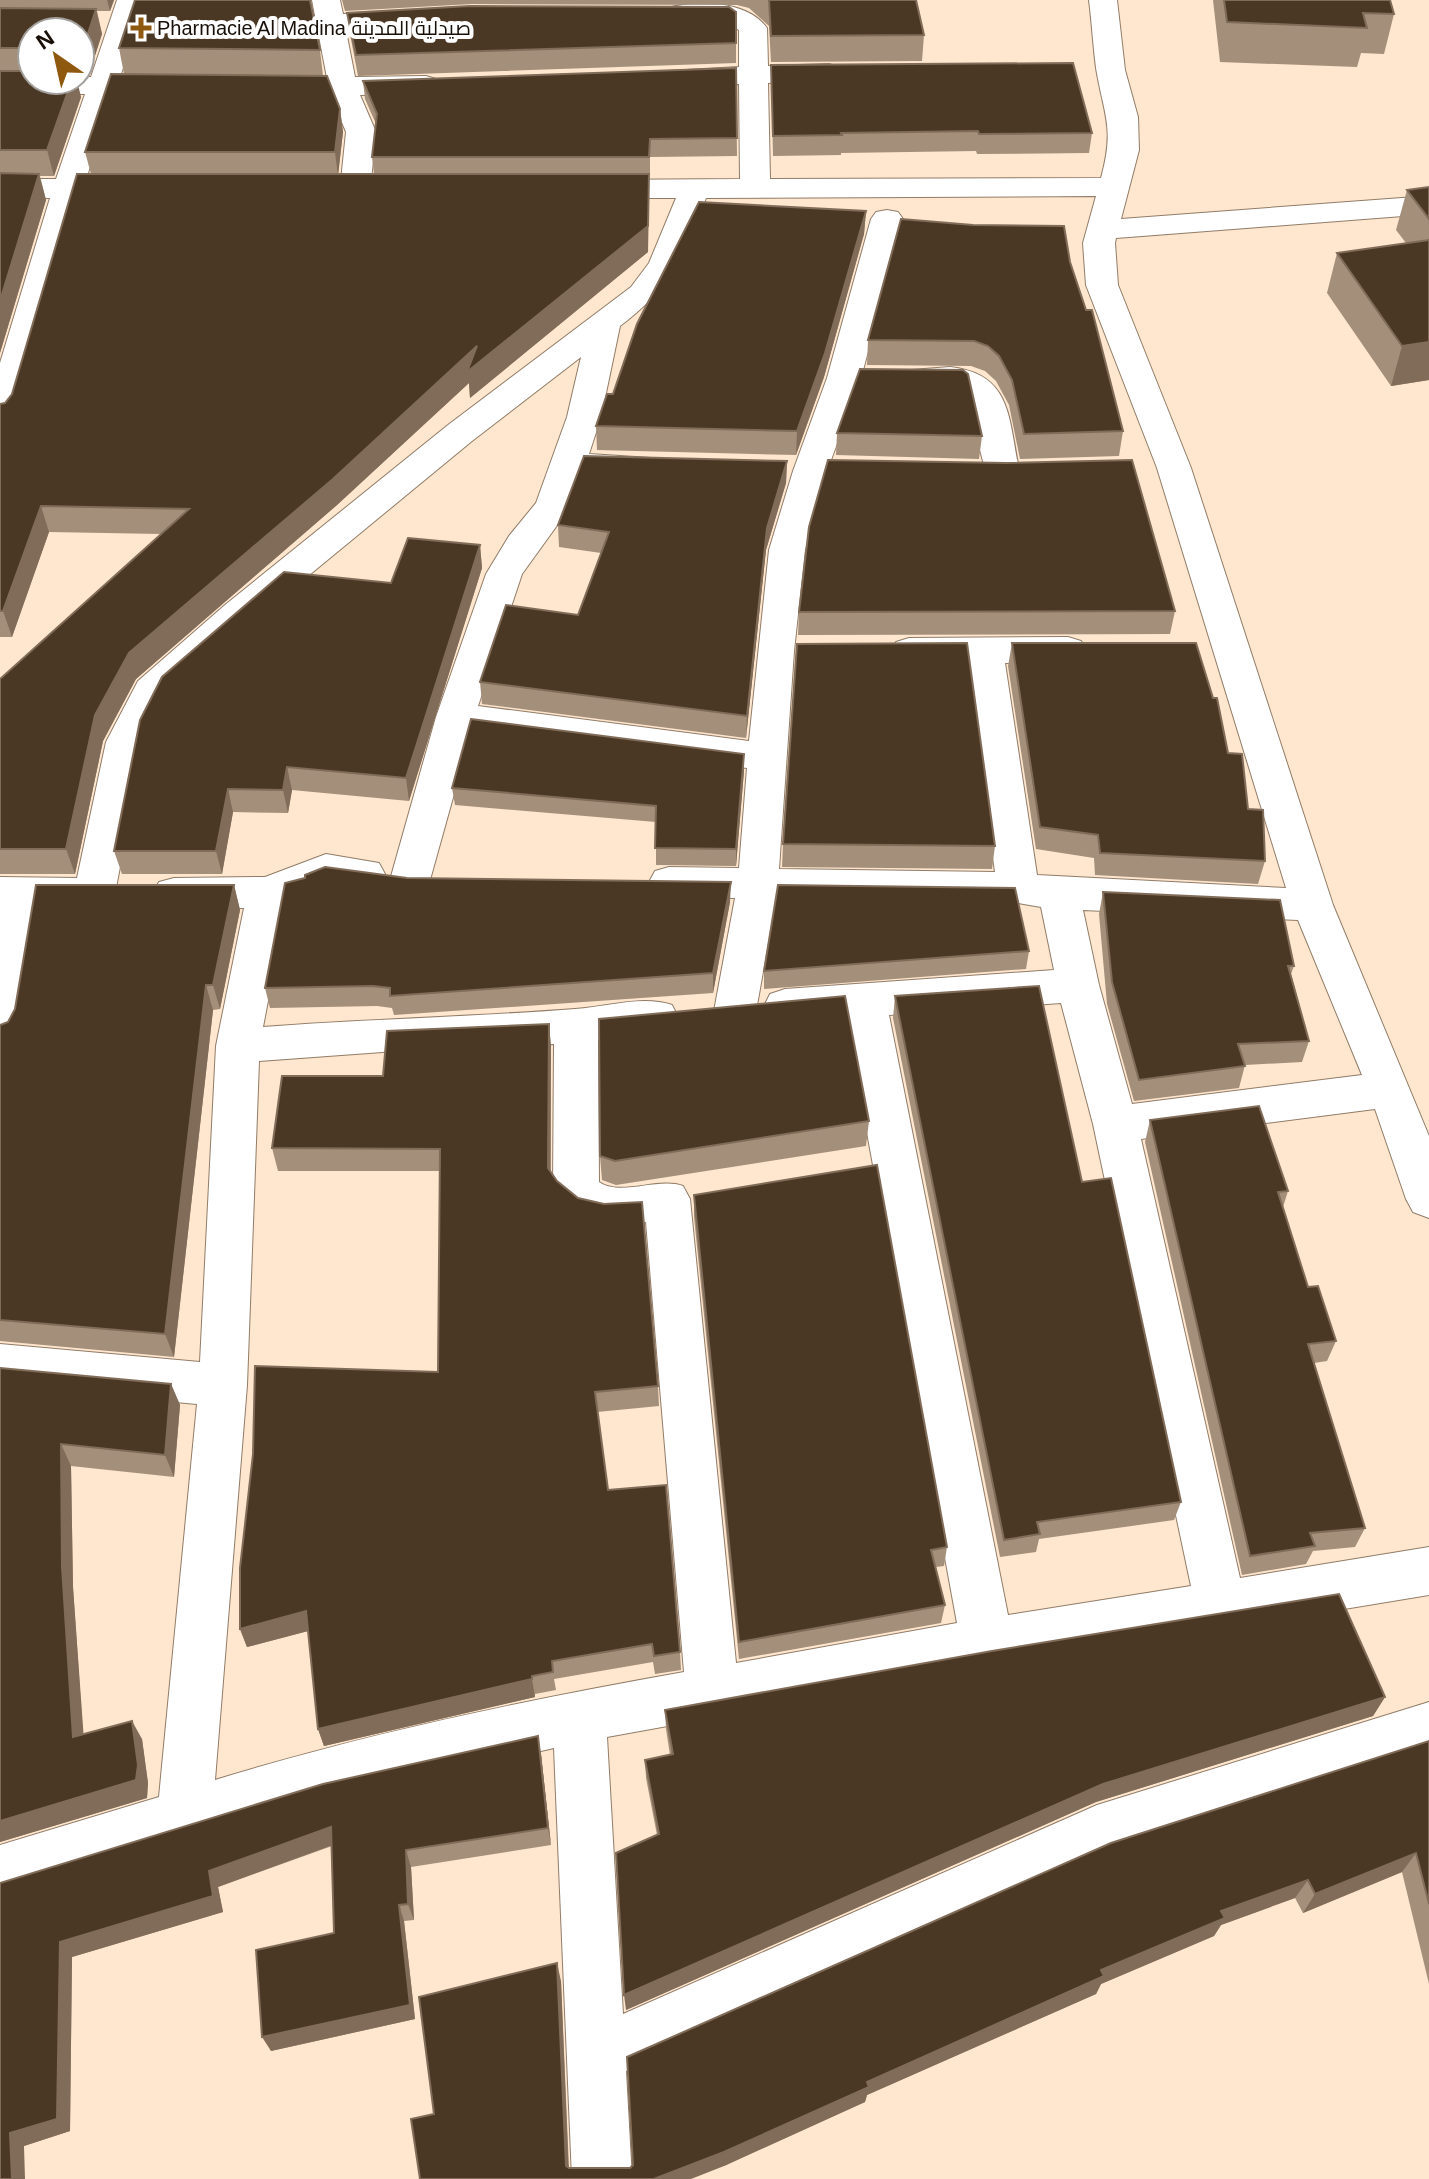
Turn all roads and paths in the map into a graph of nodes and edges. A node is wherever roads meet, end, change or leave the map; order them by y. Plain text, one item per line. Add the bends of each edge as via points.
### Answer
1 (1103, 0) edge
2 (128, 11) edge
3 (328, 12) edge
4 (647, 14) edge
5 (441, 17) edge
6 (96, 21) edge
7 (861, 73) edge
8 (752, 74) junction
9 (657, 77) edge
10 (453, 84) edge
11 (0, 85) edge
12 (102, 85) junction
13 (192, 86) edge
14 (237, 87) edge
15 (343, 88) junction
16 (1114, 187) junction
17 (0, 188) edge
18 (695, 188) junction
19 (68, 189) junction
20 (164, 189) edge
21 (556, 189) edge
22 (755, 189) junction
23 (791, 189) junction
24 (323, 190) edge
25 (355, 190) junction
26 (386, 190) edge
27 (1429, 205) edge
28 (1089, 237) junction
29 (604, 326) junction
30 (9, 361) edge
31 (844, 378) junction
32 (0, 419) edge
33 (568, 464) junction
34 (674, 467) edge
35 (1004, 473) edge
36 (1107, 650) edge
37 (879, 651) edge
38 (984, 651) junction
39 (455, 717) junction
40 (767, 757) junction
41 (632, 881) edge
42 (758, 882) junction
43 (1039, 891) junction
44 (12, 892) edge
45 (268, 892) junction
46 (121, 893) junction
47 (1312, 905) junction
48 (1078, 985) junction
49 (865, 1003) junction
50 (735, 1011) junction
51 (576, 1026) junction
52 (0, 1033) edge
53 (238, 1046) junction
54 (1390, 1089) junction
55 (1115, 1124) junction
56 (895, 1163) junction
57 (849, 1170) edge
58 (1429, 1199) edge
59 (0, 1365) edge
60 (223, 1385) junction
61 (1429, 1571) edge
62 (1221, 1607) junction
63 (987, 1643) junction
64 (712, 1692) junction
65 (579, 1716) junction
66 (1429, 1728) edge
67 (184, 1818) junction
68 (0, 1873) edge
69 (596, 2055) junction
70 (602, 2179) edge

1 - 16 street via 1095,70 1123,117 1124,150
2 - 6 street
2 - 12 street
3 - 5 street
3 - 15 street
4 - 8 street via 727,14 745,20 753,28
7 - 8 street
8 - 9 street
8 - 22 street
10 - 15 street
11 - 12 street
12 - 13 street
12 - 19 street
14 - 15 street
15 - 25 street via 361,132
16 - 23 street
16 - 28 street
17 - 19 street
18 - 21 street
18 - 22 street
18 - 29 street via 664,264 642,294
19 - 20 street
19 - 30 street
22 - 23 street
23 - 31 street via 818,206 902,221
24 - 25 street
25 - 26 street
27 - 28 street
28 - 47 street via 1215,650
29 - 33 street
29 - 46 street via 460,433 151,690 125,742
30 - 32 street
31 - 35 street via 971,379 984,392
31 - 40 street via 787,550 790,651
33 - 34 street
33 - 39 street via 553,506 504,574
36 - 38 street
37 - 38 street
38 - 43 street
39 - 40 street
39 - 45 street via 426,880 326,869
40 - 42 street
41 - 42 street
42 - 43 street
42 - 50 street
43 - 47 street
43 - 48 street
44 - 46 street
44 - 52 street
45 - 46 street
45 - 53 street
47 - 54 street
48 - 49 street
48 - 55 street
49 - 50 street
49 - 56 street
50 - 51 street
51 - 53 street
51 - 64 street via 576,1189 590,1202 616,1207 690,1196
53 - 60 street
54 - 55 street
54 - 58 street
55 - 62 street
56 - 57 street
56 - 63 street
59 - 60 street
60 - 67 street
61 - 62 street
62 - 63 street
63 - 64 street
64 - 65 street
65 - 67 street via 329,1772
65 - 69 street
66 - 69 street via 1097,1833
67 - 68 street
69 - 70 street

